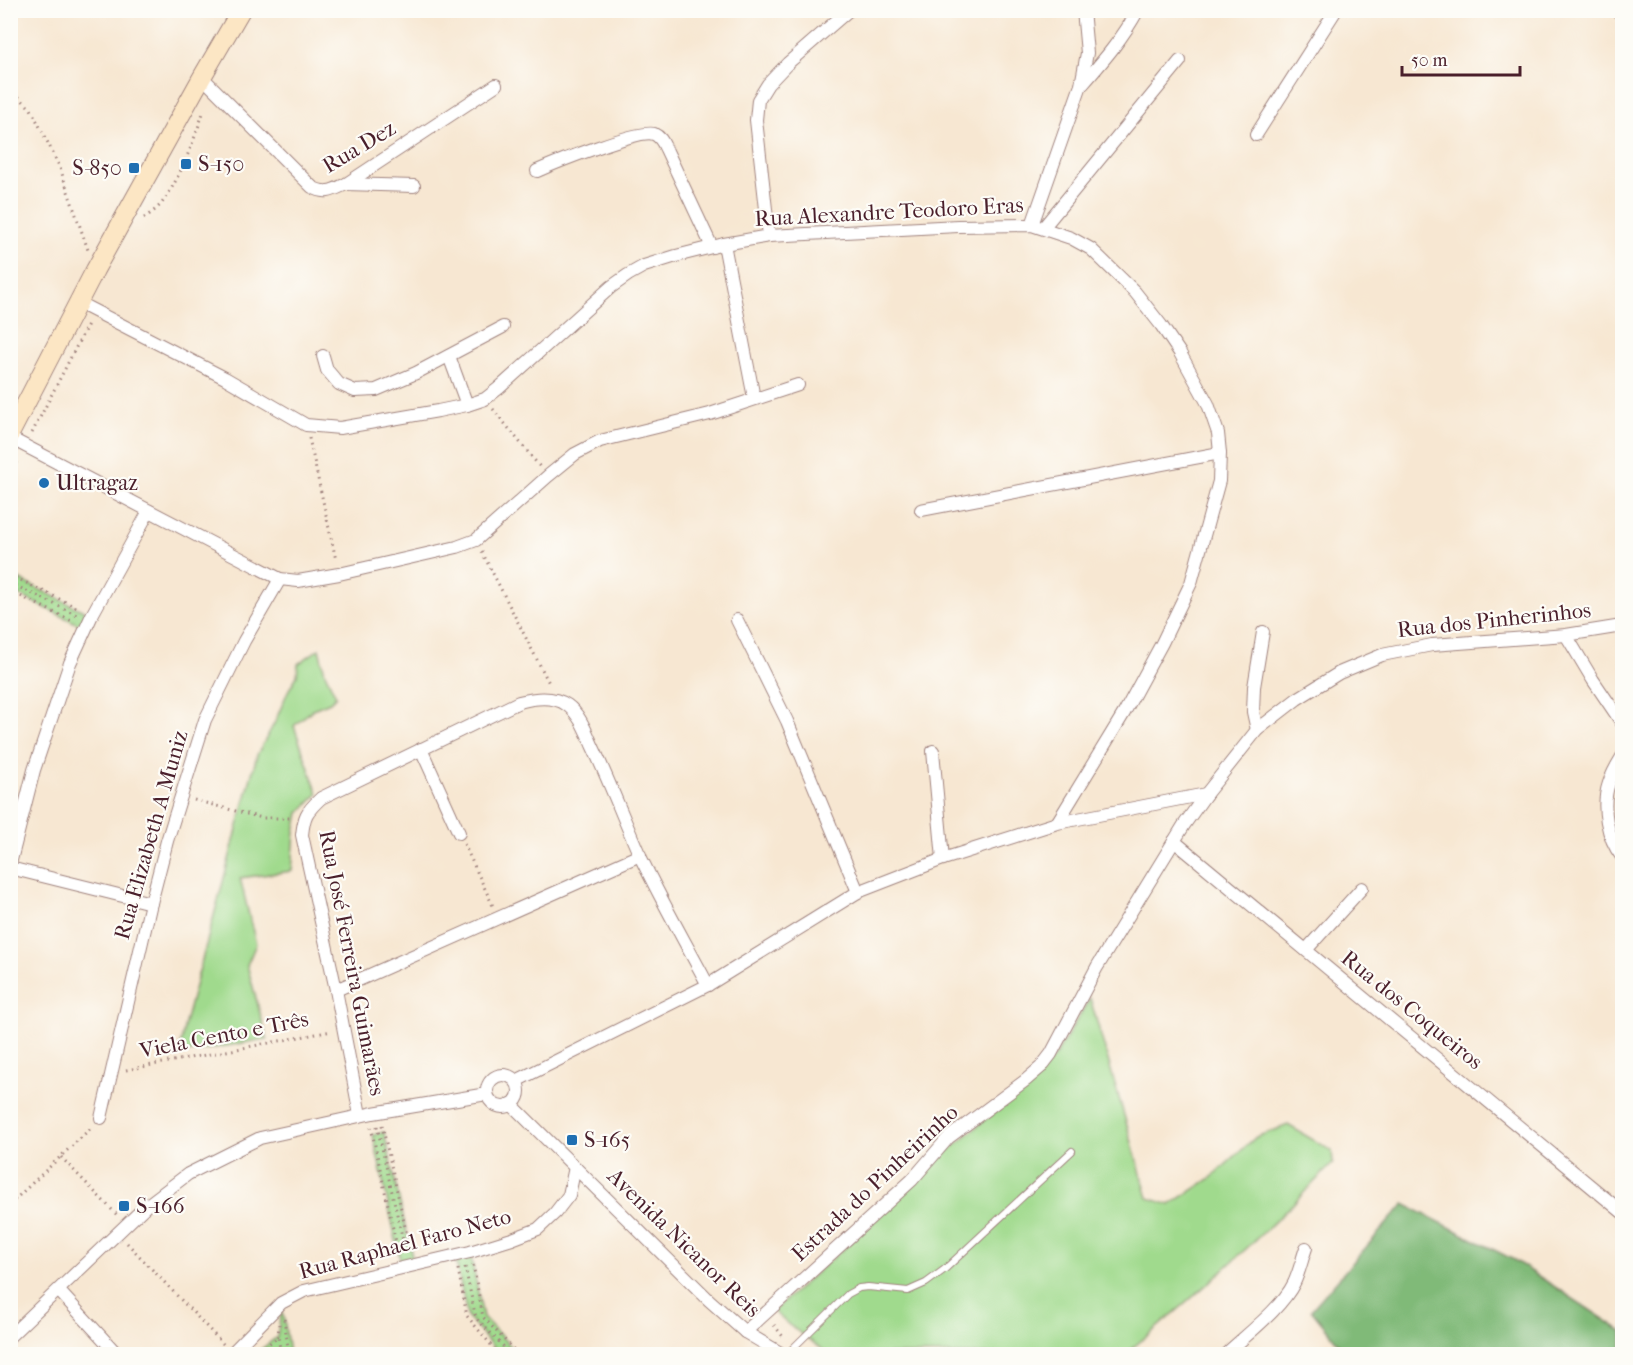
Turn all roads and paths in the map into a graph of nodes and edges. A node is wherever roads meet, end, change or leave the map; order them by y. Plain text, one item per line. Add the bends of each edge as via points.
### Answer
1 (241, 10) edge
2 (849, 10) edge
3 (1083, 10) edge
4 (1138, 10) edge
5 (1336, 10) edge
6 (1617, 10) edge
7 (1623, 16) edge
8 (1180, 61) dead end
9 (206, 81) junction
10 (496, 85) dead end
11 (1081, 85) junction
12 (10, 88) edge
13 (1256, 135) dead end
14 (537, 171) dead end
15 (346, 184) junction
16 (414, 186) dead end
17 (138, 223) dead end
18 (1037, 227) junction
19 (769, 236) junction
20 (724, 244) junction
21 (712, 247) junction
22 (95, 270) junction
23 (87, 307) junction
24 (503, 327) dead end
25 (323, 356) dead end
26 (449, 356) junction
27 (798, 385) dead end
28 (754, 398) junction
29 (484, 399) junction
30 (467, 405) junction
31 (306, 424) junction
32 (10, 436) edge
33 (26, 445) junction
34 (1220, 453) junction
35 (548, 476) junction
36 (921, 510) dead end
37 (149, 511) junction
38 (476, 540) junction
39 (339, 574) junction
40 (10, 575) edge
41 (280, 579) junction
42 (10, 583) edge
43 (27, 583) junction
44 (23, 589) junction
45 (10, 591) edge
46 (20, 596) junction
47 (737, 620) dead end
48 (89, 622) junction
49 (1623, 626) edge
50 (1263, 632) dead end
51 (1566, 635) junction
52 (557, 700) junction
53 (1623, 723) edge
54 (1257, 730) junction
55 (421, 749) junction
56 (933, 751) dead end
57 (1623, 757) edge
58 (1206, 794) junction
59 (181, 796) junction
60 (304, 818) junction
61 (1057, 823) junction
62 (459, 833) joint
63 (1174, 841) junction
64 (640, 855) junction
65 (1623, 857) edge
66 (943, 859) junction
67 (10, 866) edge
68 (1362, 888) dead end
69 (858, 892) junction
70 (151, 903) junction
71 (499, 918) junction
72 (1306, 950) junction
73 (708, 985) junction
74 (336, 990) junction
75 (343, 1029) junction
76 (111, 1073) junction
77 (516, 1081) junction
78 (487, 1094) junction
79 (511, 1104) junction
80 (370, 1113) junction
81 (101, 1118) joint
82 (1072, 1151) dead end
83 (61, 1156) junction
84 (575, 1167) junction
85 (397, 1189) junction
86 (391, 1190) junction
87 (385, 1192) junction
88 (10, 1204) edge
89 (1623, 1212) edge
90 (122, 1229) junction
91 (1306, 1248) dead end
92 (462, 1254) junction
93 (408, 1267) junction
94 (59, 1291) junction
95 (281, 1312) dead end
96 (483, 1317) junction
97 (762, 1317) junction
98 (478, 1320) junction
99 (472, 1323) junction
100 (745, 1332) junction
101 (10, 1336) edge
102 (267, 1345) junction
103 (796, 1346) junction
104 (505, 1348) junction
105 (514, 1350) junction
106 (232, 1353) joint
107 (497, 1353) edge
108 (117, 1354) edge
109 (255, 1354) edge
110 (270, 1354) edge
111 (281, 1354) edge
112 (289, 1354) edge
113 (516, 1354) edge
114 (782, 1354) edge
115 (787, 1354) edge
116 (1226, 1354) edge

1 - 9 main road
2 - 19 street via 788,63 758,100 756,120
3 - 11 street via 1087,53
4 - 11 street via 1108,55
5 - 13 street
6 - 7 street
8 - 18 street
9 - 15 street, Rua Dez via 312,187 332,190
9 - 17 path via 202,116 174,183 161,204
9 - 22 main road
10 - 15 street, Rua Dez
11 - 18 street
12 - 22 path via 31,109 60,168
14 - 21 street via 621,140 645,133 655,135 661,139
15 - 16 street
18 - 19 street, Rua Alexandre Teodoro Eras via 958,226
18 - 34 street, Rua Alexandre Teodoro Eras via 1091,249 1161,325 1208,404
19 - 20 street, Rua Alexandre Teodoro Eras
20 - 21 street, Rua Alexandre Teodoro Eras
20 - 28 street
21 - 29 street, Rua Alexandre Teodoro Eras via 644,266 628,275
22 - 23 main road
23 - 31 street, Rua Alexandre Teodoro Eras
23 - 32 main road
23 - 33 path
24 - 26 street
25 - 26 street via 327,370 339,384 355,391 376,390
26 - 30 street
27 - 28 street
28 - 35 street via 710,414 600,441 575,454
29 - 30 street, Rua Alexandre Teodoro Eras
29 - 35 path
30 - 31 street, Rua Alexandre Teodoro Eras via 340,428
31 - 39 path
32 - 33 street
33 - 37 street
34 - 36 street
34 - 61 street, Rua Alexandre Teodoro Eras via 1220,481 1191,583 1124,713
35 - 38 street
37 - 41 street
37 - 48 street
38 - 39 street
38 - 52 path
39 - 41 street via 298,581
40 - 43 path
41 - 59 street, Rua Elizabeth A Muniz via 205,720
42 - 44 path
43 - 44 path
43 - 48 path
44 - 46 path
44 - 48 path
45 - 46 path
46 - 48 path
47 - 69 street via 787,721
48 - 67 street via 70,663 34,770
49 - 51 street, Rua dos Pinherinhos
50 - 54 street via 1254,687
51 - 53 street
51 - 54 street, Rua dos Pinherinhos via 1432,645 1382,655 1339,673
52 - 55 street, Rua José Ferreira Guimarães via 519,702
52 - 64 street via 568,705 584,727
54 - 58 street, Rua dos Pinherinhos
55 - 60 street, Rua José Ferreira Guimarães via 321,798
55 - 62 street
56 - 66 street
57 - 65 street via 1608,784 1606,808 1609,833
58 - 61 street
58 - 63 street, Estrada do Pinheirinho
59 - 60 path via 262,818
59 - 70 street, Rua Elizabeth A Muniz
60 - 74 street, Rua José Ferreira Guimarães via 302,835
61 - 66 street
62 - 71 path
63 - 72 street, Rua dos Coqueiros
63 - 97 street, Estrada do Pinheirinho via 1041,1067 948,1138 912,1180
64 - 71 street
64 - 73 street
66 - 69 street
67 - 70 street
68 - 72 street
69 - 73 street
70 - 76 street, Rua Elizabeth A Muniz
71 - 74 street
72 - 89 street, Rua dos Coqueiros
73 - 77 street
74 - 75 street, Rua José Ferreira Guimarães
75 - 76 path, Viela Cento e Três
75 - 80 street, Rua José Ferreira Guimarães
76 - 81 street, Rua Elizabeth A Muniz
77 - 78 street via 507,1075 496,1076 488,1084
77 - 79 street via 519,1092
78 - 79 street via 496,1106
78 - 80 street
79 - 84 street, Avenida Nicanor Reis
80 - 85 path
80 - 86 path
80 - 87 path
80 - 90 street via 261,1138 188,1174
81 - 83 path
82 - 103 lane via 926,1283 908,1291 859,1288 848,1294
83 - 88 path
83 - 90 path
84 - 92 street, Rua Raphael Faro Neto via 569,1195 538,1229
84 - 100 street, Avenida Nicanor Reis
85 - 86 path
85 - 93 path
86 - 87 path
86 - 93 path
87 - 93 path
90 - 94 street
90 - 106 path
91 - 116 street via 1289,1292
92 - 93 street, Rua Raphael Faro Neto
92 - 96 path
92 - 98 path
92 - 99 path via 467,1316
93 - 106 street, Rua Raphael Faro Neto via 293,1296 281,1303
94 - 101 street
94 - 108 street
95 - 112 path
96 - 98 path
96 - 105 path
97 - 100 street, Estrada do Pinheirinho
97 - 103 path
98 - 99 path
98 - 104 path
99 - 107 path
100 - 114 street, Avenida Nicanor Reis
102 - 109 path
102 - 110 path
102 - 111 path via 278,1337
103 - 115 lane
104 - 105 path
104 - 107 path
105 - 113 path

